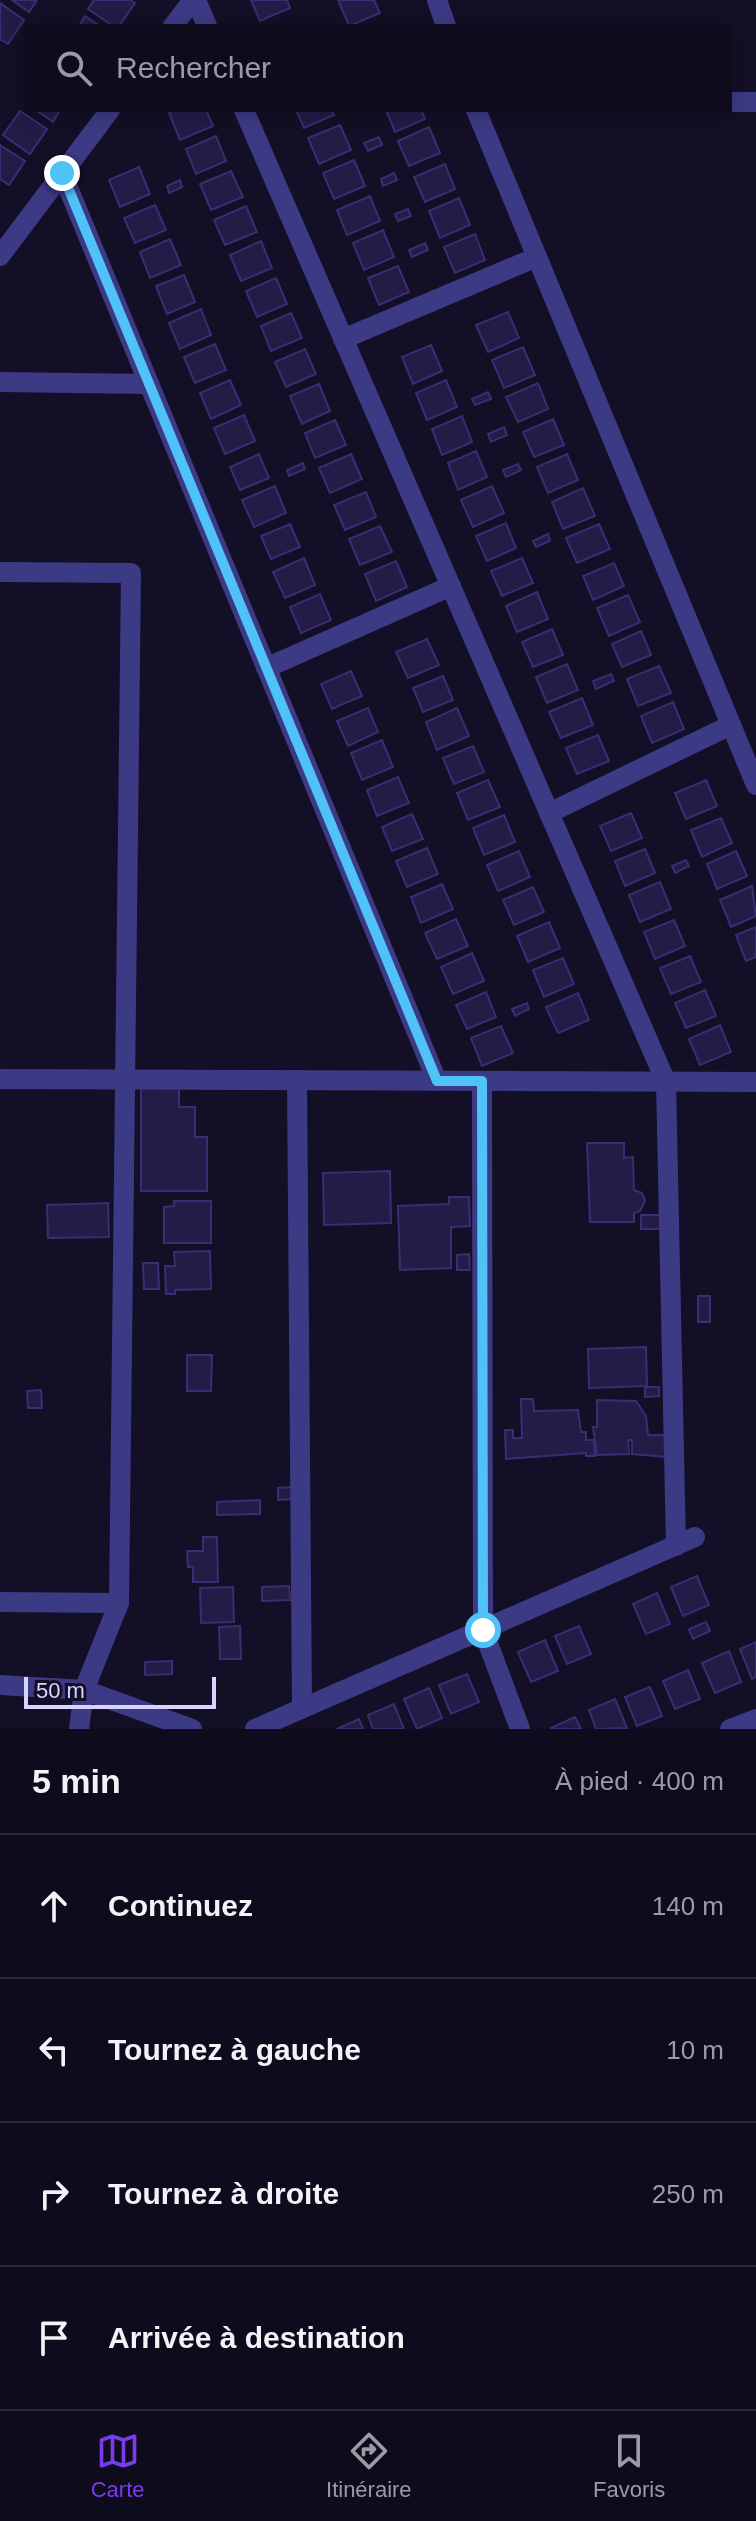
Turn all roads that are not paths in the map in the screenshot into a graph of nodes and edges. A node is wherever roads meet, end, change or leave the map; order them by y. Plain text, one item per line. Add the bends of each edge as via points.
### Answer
1 (194, 0) edge
2 (437, 0) edge
3 (175, 24) edge
4 (206, 24) edge
5 (445, 24) edge
6 (732, 102) edge
7 (756, 102) edge
8 (108, 112) edge
9 (245, 112) edge
10 (477, 112) edge
11 (62, 173) junction
12 (0, 256) edge
13 (537, 257) junction
14 (343, 339) junction
15 (0, 382) edge
16 (149, 384) junction
17 (0, 572) edge
18 (451, 586) junction
19 (266, 668) junction
20 (731, 725) junction
21 (756, 785) edge
22 (549, 813) junction
23 (0, 1079) edge
24 (125, 1079) junction
25 (297, 1080) junction
26 (437, 1081) junction
27 (482, 1081) junction
28 (666, 1082) junction
29 (756, 1082) edge
30 (695, 1537) dead end
31 (676, 1546) junction
32 (0, 1602) edge
33 (119, 1603) junction
34 (483, 1630) junction
35 (0, 1685) edge
36 (84, 1690) junction
37 (302, 1708) junction
38 (756, 1719) edge
39 (79, 1729) edge
40 (192, 1729) edge
41 (255, 1729) edge
42 (520, 1729) edge
43 (730, 1729) edge

1 - 3 street
1 - 4 street
2 - 5 street
6 - 7 street
8 - 11 street
9 - 14 street
10 - 13 street
11 - 12 street
11 - 16 street
13 - 14 street
13 - 20 street
14 - 18 street
15 - 16 street
16 - 19 street
17 - 24 street via 131,573
18 - 19 street
18 - 22 street
19 - 26 street
20 - 21 street
20 - 22 street
22 - 28 street
23 - 24 street
24 - 25 street
24 - 33 street
25 - 26 street
25 - 37 street
26 - 27 street
27 - 28 street
27 - 34 street
28 - 29 street
28 - 31 street
30 - 31 street
31 - 34 street
32 - 33 street
33 - 36 street
34 - 37 street
34 - 42 street
35 - 36 street
36 - 39 street
36 - 40 street
37 - 41 street
38 - 43 street

